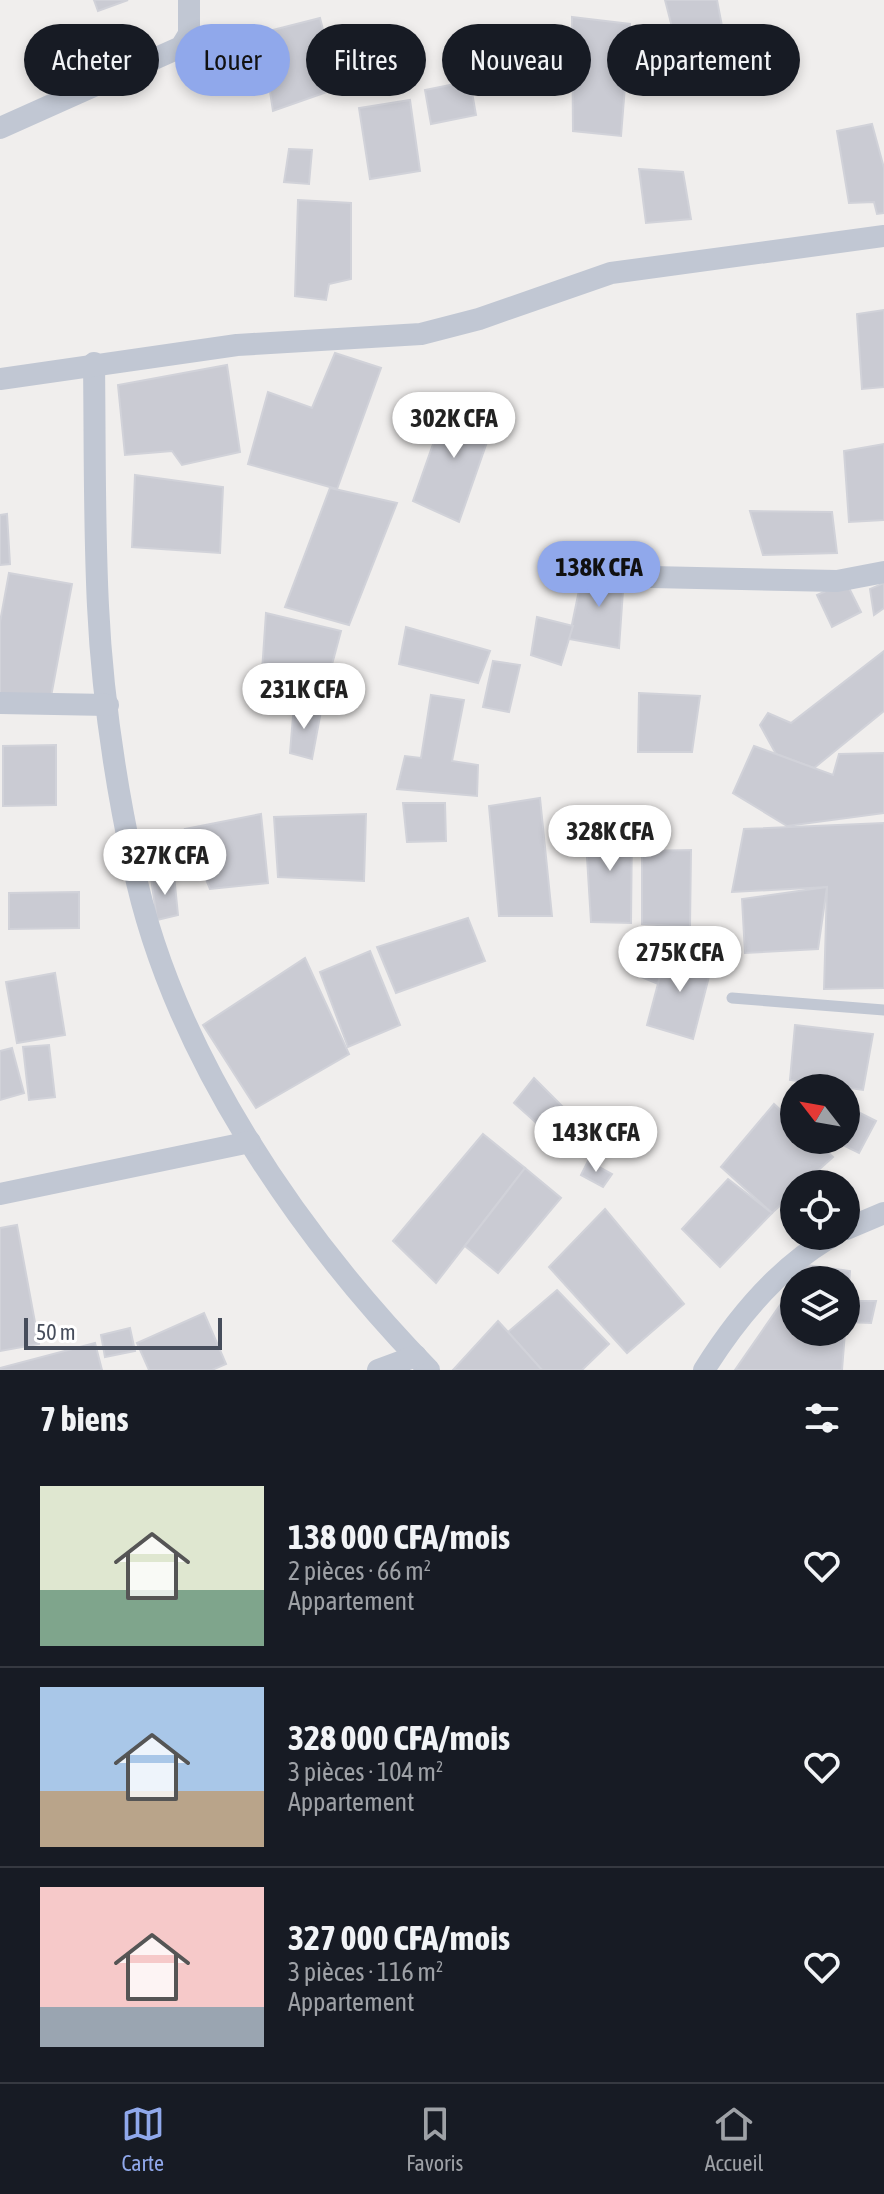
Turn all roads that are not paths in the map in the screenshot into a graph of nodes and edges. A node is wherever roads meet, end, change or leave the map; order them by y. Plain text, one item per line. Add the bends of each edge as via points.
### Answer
1 (189, 0) edge
2 (0, 128) edge
3 (884, 236) edge
4 (94, 363) junction
5 (0, 379) edge
6 (884, 572) edge
7 (652, 577) dead end
8 (0, 703) edge
9 (108, 705) junction
10 (732, 998) dead end
11 (884, 1010) edge
12 (250, 1142) junction
13 (0, 1194) edge
14 (884, 1213) edge
15 (860, 1223) edge
16 (809, 1250) edge
17 (422, 1363) edge
18 (378, 1370) edge
19 (704, 1370) edge

1 - 2 street via 189,34 181,47
3 - 4 street via 611,273 421,334 237,345
4 - 5 street
4 - 9 street via 98,607
6 - 7 street via 837,581
8 - 9 street
9 - 12 street via 133,866 159,952 198,1051
10 - 11 lane
12 - 13 street
12 - 17 street via 321,1243
14 - 15 street
16 - 19 street via 758,1298
17 - 18 street

